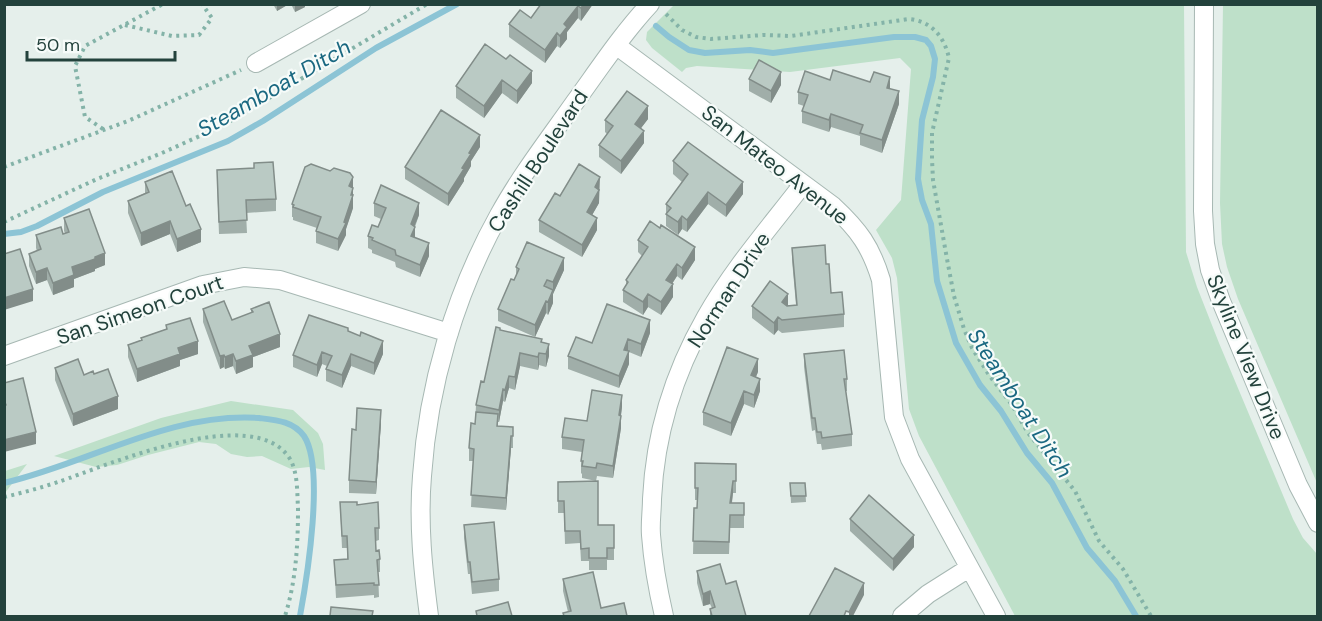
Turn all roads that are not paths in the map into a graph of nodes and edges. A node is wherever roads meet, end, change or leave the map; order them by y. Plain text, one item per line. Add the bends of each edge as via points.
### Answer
1 (361, 4) edge
2 (1204, 4) edge
3 (655, 7) edge
4 (617, 46) junction
5 (256, 63) road end
6 (803, 184) junction
7 (449, 333) junction
8 (4, 356) edge
9 (1317, 523) edge
10 (969, 568) junction
11 (429, 616) edge
12 (664, 616) edge
13 (902, 616) edge
14 (996, 616) edge

1 - 5 street
2 - 9 street, Skyline View Drive via 1203,211 1210,270
3 - 4 street, Cashill Boulevard
4 - 6 street, San Mateo Avenue
4 - 7 street, Cashill Boulevard via 537,154 499,215
6 - 10 street, San Mateo Avenue via 852,223 875,259 881,280 894,417 910,459
6 - 12 street, Norman Drive via 707,315 672,388 660,431 651,533
7 - 8 street, San Simeon Court via 280,280 244,277 203,285
7 - 11 street, Cashill Boulevard via 427,425 422,478 422,540
10 - 13 street
10 - 14 street, San Mateo Avenue

